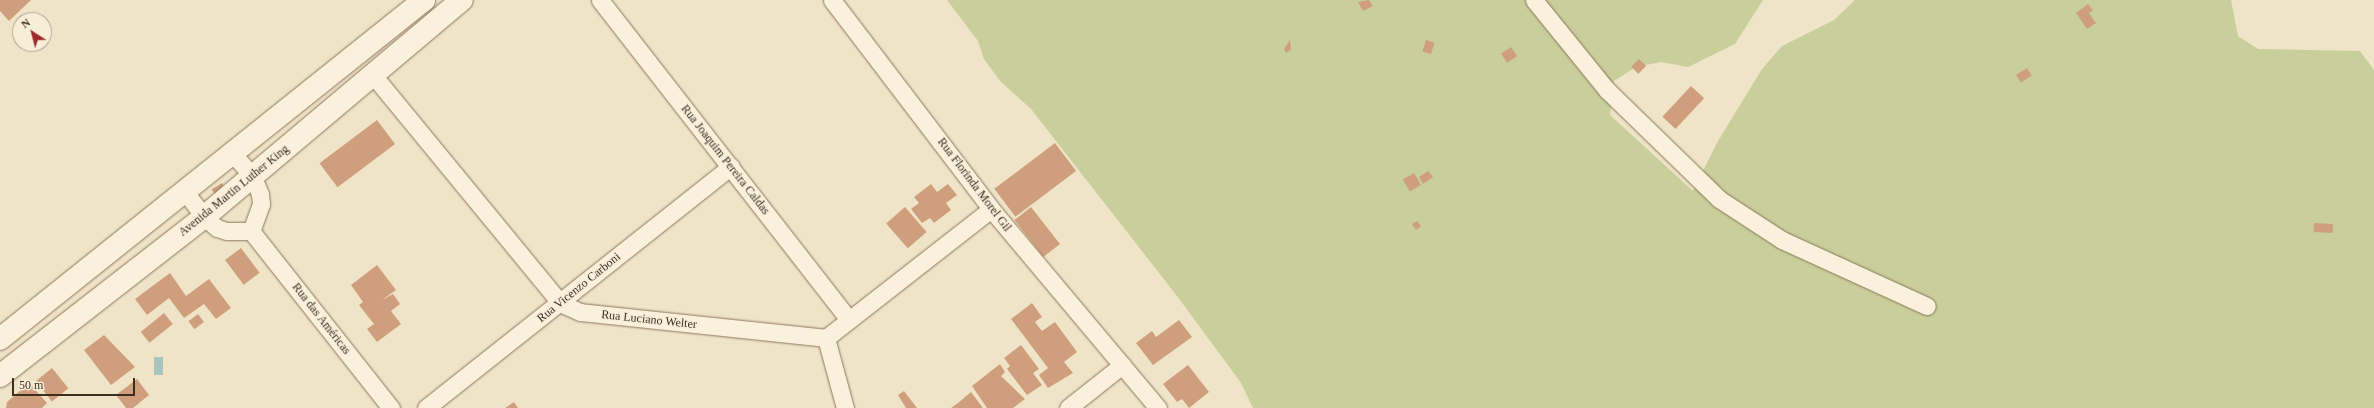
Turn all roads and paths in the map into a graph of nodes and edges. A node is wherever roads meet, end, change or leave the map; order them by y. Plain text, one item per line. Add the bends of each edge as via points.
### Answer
1 (424, 0) edge
2 (462, 0) edge
3 (600, 0) edge
4 (832, 0) edge
5 (1534, 0) edge
6 (373, 75) junction
7 (234, 154) junction
8 (731, 166) junction
9 (253, 177) junction
10 (186, 193) junction
11 (991, 210) junction
12 (204, 217) junction
13 (251, 231) junction
14 (560, 303) junction
15 (1927, 306) dead end
16 (849, 320) junction
17 (826, 338) junction
18 (0, 339) edge
19 (1122, 365) junction
20 (0, 376) edge
21 (391, 408) edge
22 (426, 408) edge
23 (845, 408) edge
24 (1068, 408) edge
25 (1158, 408) edge

1 - 7 main road
2 - 6 main road, Avenida Martin Luther King
3 - 8 street, Rua Joaquim Pereira Caldas
4 - 11 street, Rua Florinda Morel Gil
5 - 15 street via 1607,90 1719,199 1782,240
6 - 9 main road, Avenida Martin Luther King
6 - 14 street, Rua Luciano Welter
7 - 9 street
7 - 10 main road
8 - 14 street, Rua Vicenzo Carboni
8 - 16 street, Rua Joaquim Pereira Caldas
9 - 12 main road, Avenida Martin Luther King
9 - 13 street via 261,204
10 - 12 street
10 - 18 main road
11 - 16 street
11 - 19 street, Rua Florinda Morel Gil
12 - 13 street via 226,232
12 - 20 main road, Avenida Martin Luther King
13 - 21 street, Rua das Américas
14 - 17 street, Rua Luciano Welter via 580,312
14 - 22 street, Rua Vicenzo Carboni
16 - 17 street
17 - 23 street
19 - 24 street
19 - 25 street, Rua Florinda Morel Gil

